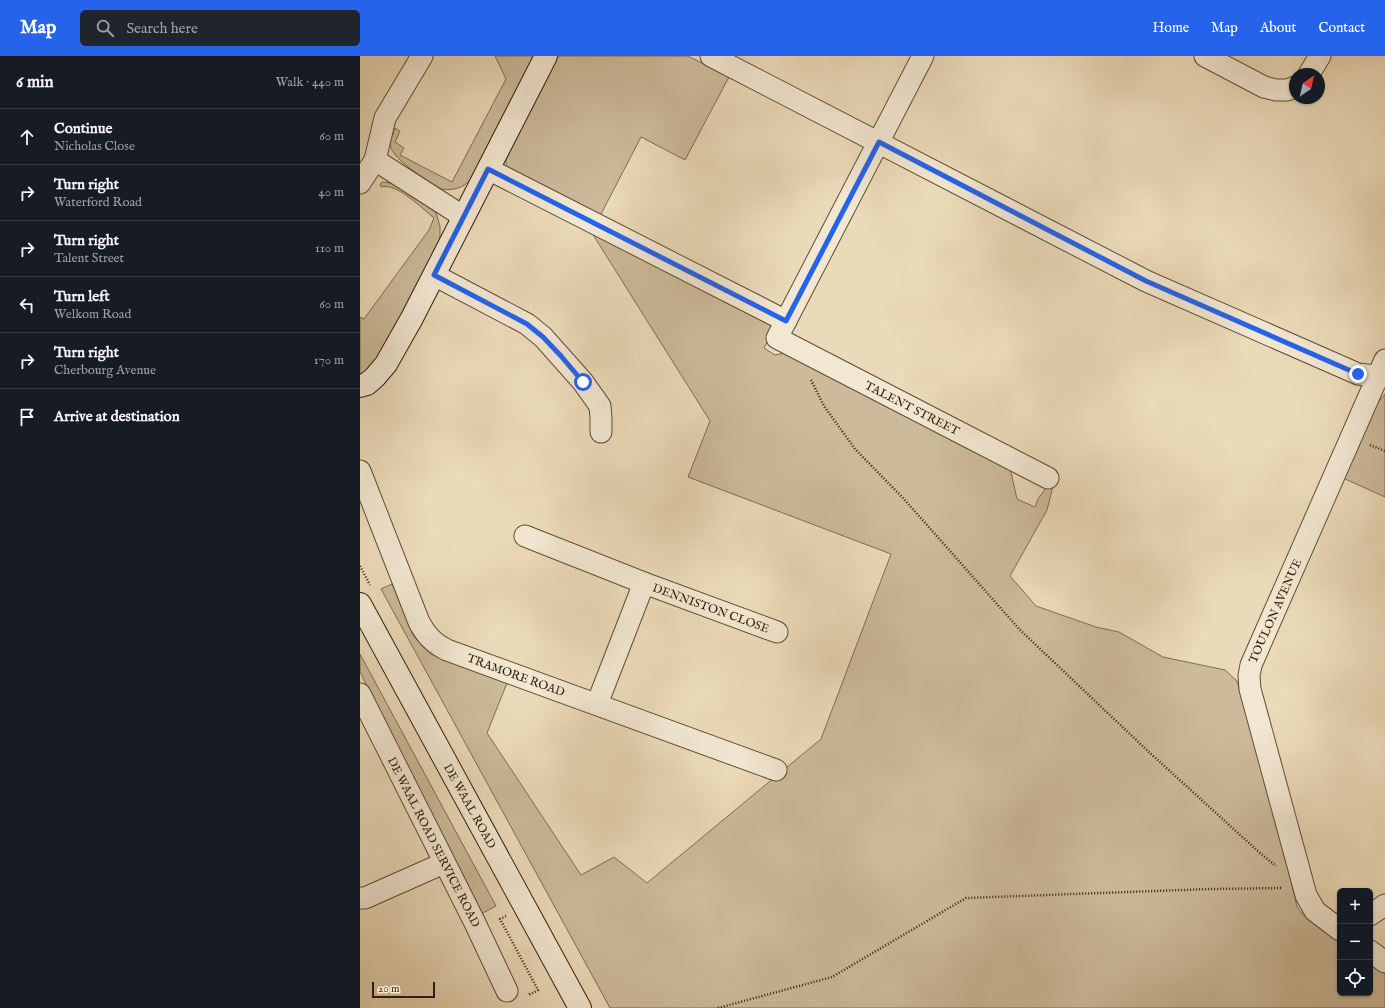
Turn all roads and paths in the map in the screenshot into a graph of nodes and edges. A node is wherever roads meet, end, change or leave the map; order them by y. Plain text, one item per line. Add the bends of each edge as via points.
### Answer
1 (422, 56) edge
2 (546, 56) edge
3 (710, 56) edge
4 (923, 56) edge
5 (1205, 56) edge
6 (1320, 56) edge
7 (1313, 68) edge
8 (1289, 89) edge
9 (879, 142) junction
10 (375, 160) junction
11 (488, 169) junction
12 (360, 183) edge
13 (464, 217) junction
14 (434, 275) junction
15 (781, 329) junction
16 (803, 351) junction
17 (1383, 371) edge
18 (360, 386) edge
19 (600, 432) dead end
20 (360, 471) edge
21 (1048, 478) dead end
22 (525, 536) dead end
23 (644, 583) junction
24 (363, 608) edge
25 (777, 632) dead end
26 (360, 694) edge
27 (597, 704) junction
28 (776, 770) dead end
29 (444, 863) junction
30 (1278, 868) dead end
31 (1303, 887) junction
32 (360, 898) edge
33 (1385, 905) edge
34 (1373, 913) edge
35 (1337, 928) edge
36 (1373, 953) edge
37 (1385, 962) edge
38 (507, 991) dead end
39 (580, 1008) edge
40 (718, 1008) edge

1 - 10 street via 385,118
2 - 11 main road
3 - 9 street
4 - 9 street
5 - 8 street via 1264,87 1276,90
6 - 7 street
9 - 15 street
9 - 17 street via 1146,281 1358,374
10 - 12 street
10 - 13 street
11 - 13 main road
11 - 15 street, TALENT STREET
13 - 14 main road
14 - 18 main road via 381,371 367,384
14 - 19 street via 527,324 543,337 583,382 600,406
15 - 16 street, TALENT STREET
16 - 21 street, TALENT STREET
16 - 30 path via 807,370 824,406 855,449 903,498 1020,630 1150,753
17 - 31 street, TOULON AVENUE via 1250,670 1250,689
20 - 27 street, TRAMORE ROAD via 419,622 430,640 447,650
22 - 23 street, DENNISTON CLOSE
23 - 25 street, DENNISTON CLOSE
23 - 27 street, DENNISTON CLOSE
24 - 39 main road, DE WAAL ROAD
26 - 29 street, DE WAAL ROAD SERVICE ROAD
27 - 28 street, TRAMORE ROAD
29 - 32 street
29 - 38 street, DE WAAL ROAD SERVICE ROAD
31 - 35 street, TOULON AVENUE via 1309,903
31 - 40 path via 966,898 832,977
33 - 34 street
36 - 37 street

